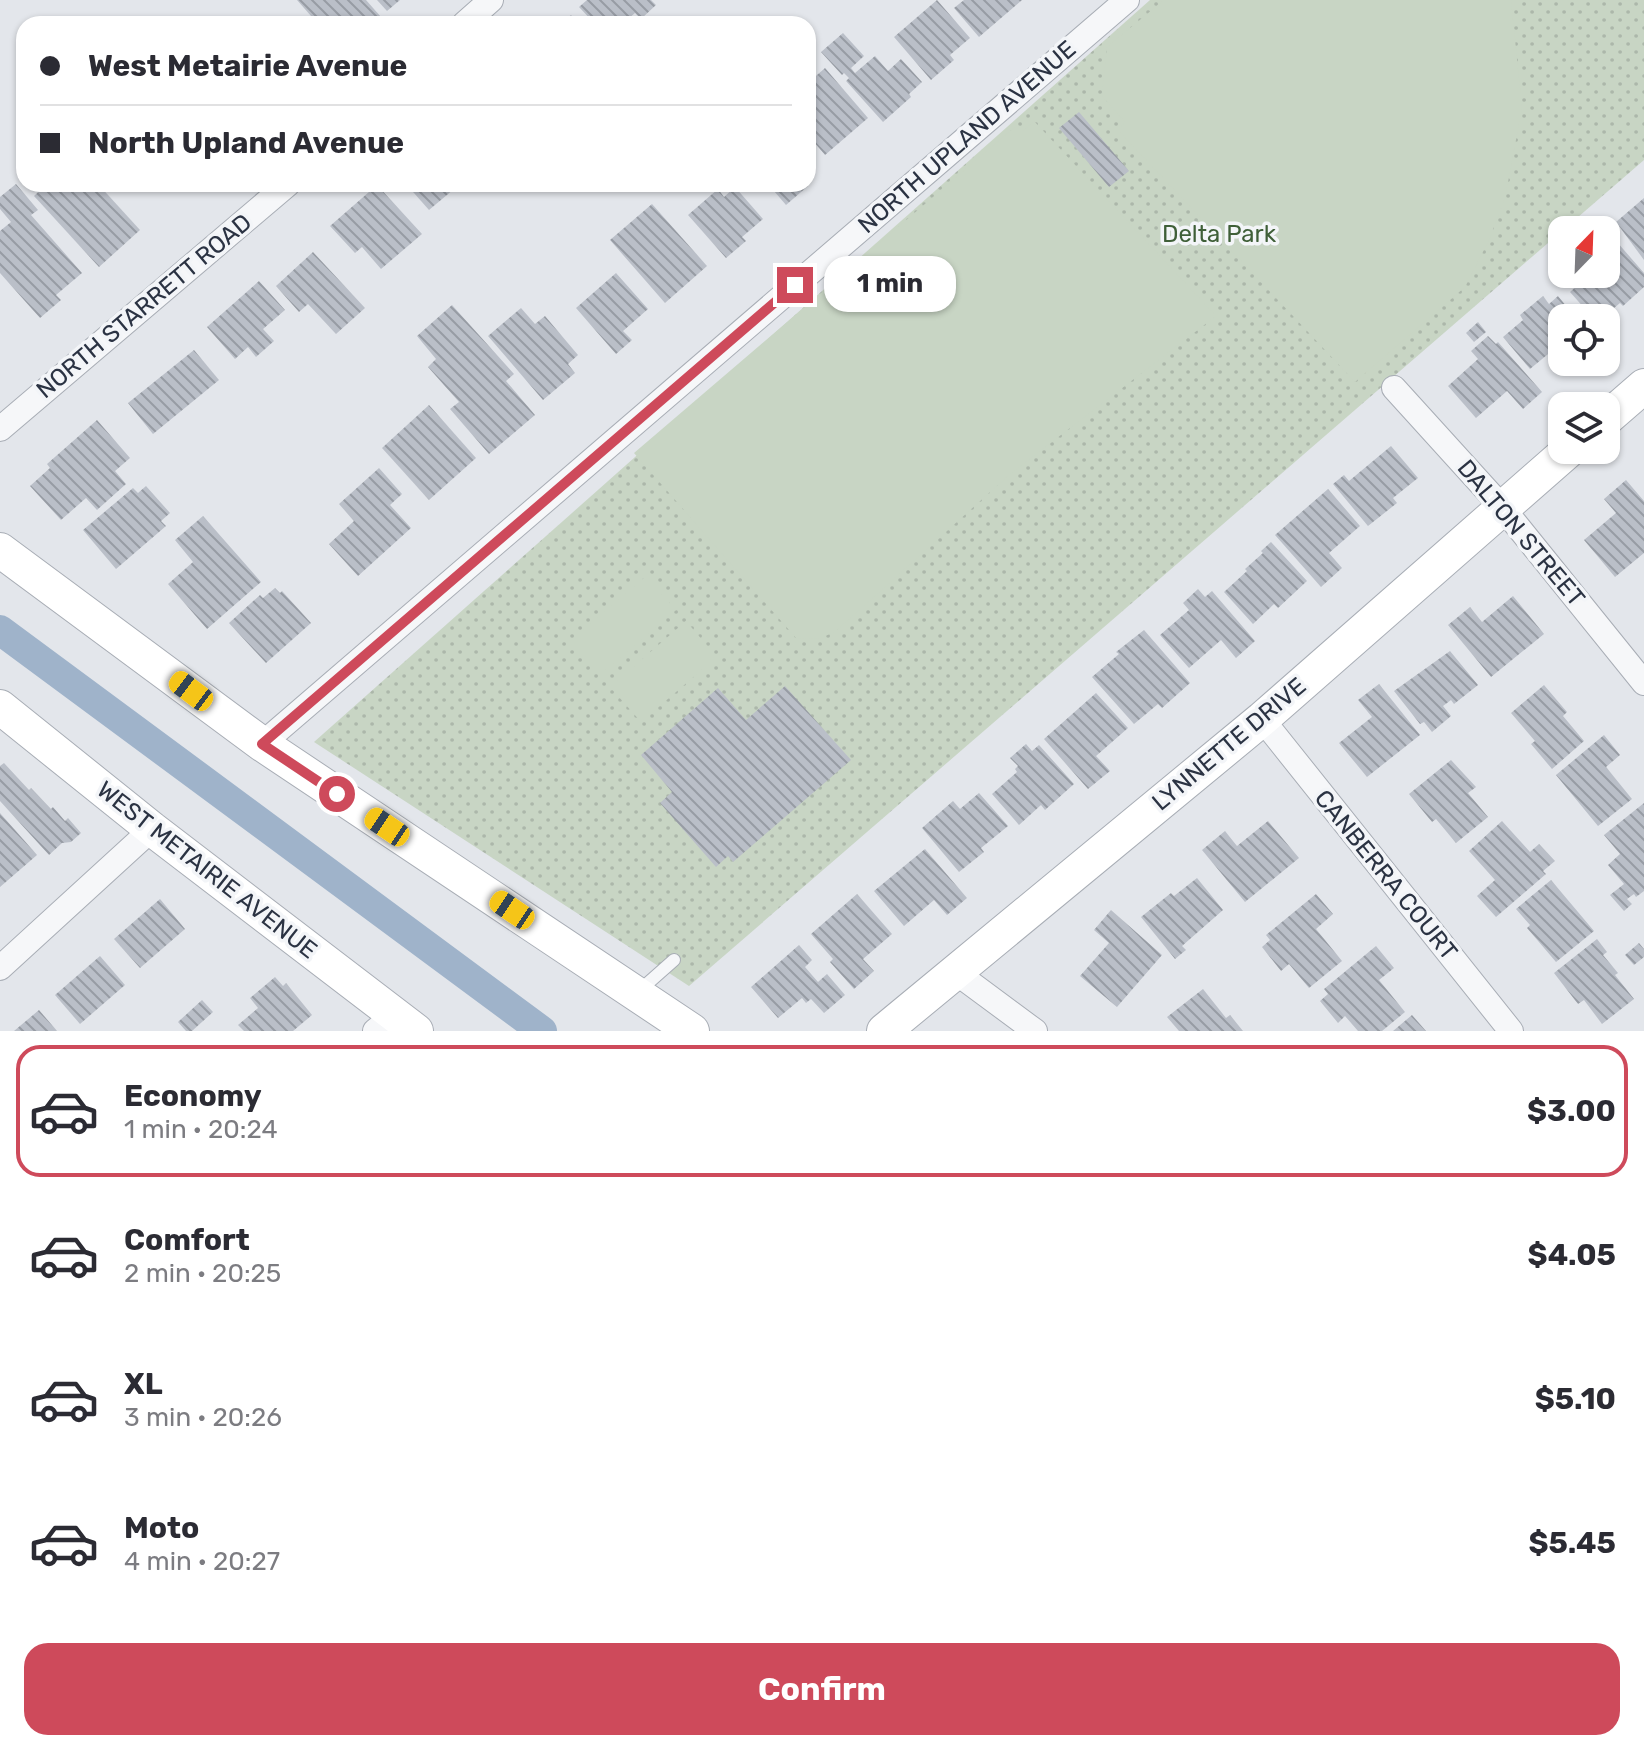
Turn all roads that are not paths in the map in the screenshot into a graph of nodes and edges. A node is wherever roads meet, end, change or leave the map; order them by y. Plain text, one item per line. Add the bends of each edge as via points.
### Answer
1 (491, 0) edge
2 (1127, 0) edge
3 (473, 16) edge
4 (279, 192) edge
5 (1644, 386) edge
6 (1394, 388) dead end
7 (1620, 407) edge
8 (0, 429) edge
9 (1553, 464) edge
10 (1502, 507) junction
11 (0, 550) edge
12 (1644, 683) edge
13 (0, 707) edge
14 (1262, 719) junction
15 (262, 744) junction
16 (152, 829) junction
17 (674, 960) dead end
18 (0, 968) edge
19 (954, 971) junction
20 (636, 994) junction
21 (395, 1026) edge
22 (663, 1031) edge
23 (692, 1031) edge
24 (884, 1031) edge
25 (1035, 1031) edge
26 (1511, 1031) edge

1 - 3 street
2 - 15 street, NORTH UPLAND AVENUE
4 - 8 street, NORTH STARRETT ROAD
5 - 7 main road
6 - 10 street, DALTON STREET
9 - 10 main road, LYNNETTE DRIVE
10 - 12 street, DALTON STREET
10 - 14 main road, LYNNETTE DRIVE
11 - 15 main road
13 - 16 main road, WEST METAIRIE AVENUE
14 - 19 main road, LYNNETTE DRIVE
14 - 26 street, CANBERRA COURT
15 - 20 main road
16 - 18 street
16 - 21 main road, WEST METAIRIE AVENUE
17 - 20 lane
19 - 24 main road, LYNNETTE DRIVE
19 - 25 street
20 - 22 main road
20 - 23 main road

